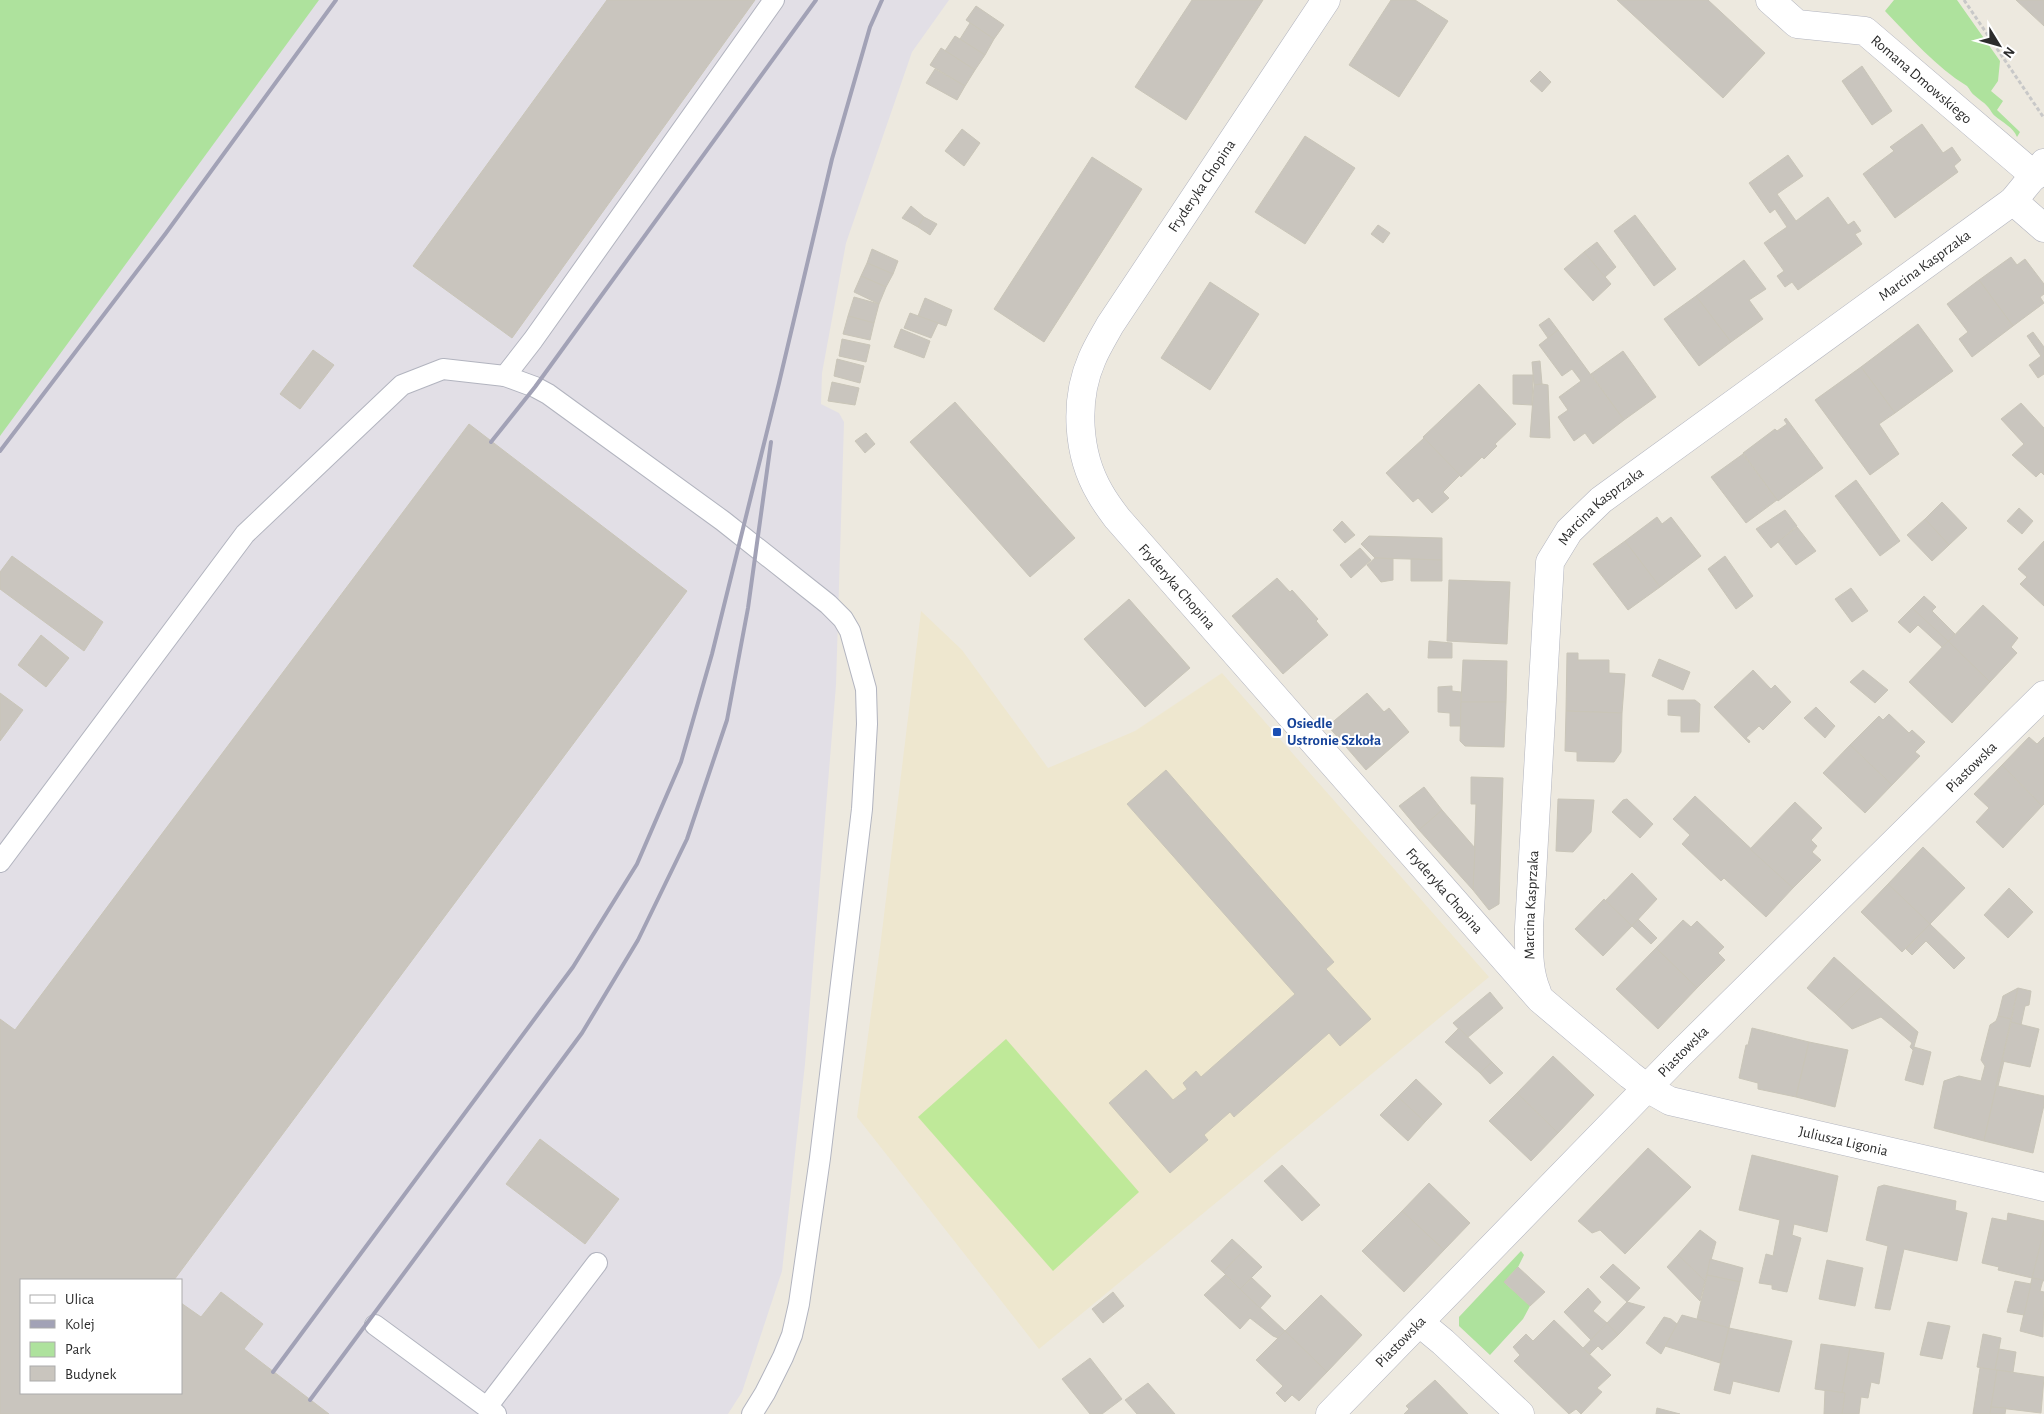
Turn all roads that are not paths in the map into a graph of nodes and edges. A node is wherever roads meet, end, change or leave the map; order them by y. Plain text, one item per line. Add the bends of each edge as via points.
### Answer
1 (774, 0) edge
2 (1326, 0) edge
3 (1770, 0) edge
4 (2040, 169) edge
5 (2013, 201) junction
6 (2044, 228) edge
7 (505, 376) junction
8 (2044, 695) edge
9 (0, 862) edge
10 (1540, 998) junction
11 (1647, 1088) junction
12 (2044, 1187) edge
13 (597, 1263) dead end
14 (1420, 1323) junction
15 (376, 1326) dead end
16 (491, 1411) edge
17 (752, 1414) edge
18 (1330, 1414) edge
19 (1520, 1414) edge

1 - 7 lane
2 - 10 street, Fryderyka Chopina via 1110,325 1095,354 1081,399 1081,431 1088,465 1099,492 1117,518
3 - 4 street, Romana Dmowskiego via 1797,24 1865,31
4 - 5 street
5 - 6 street
5 - 10 street, Marcina Kasprzaka via 1601,500 1569,531 1550,562 1529,927 1532,981
7 - 9 lane via 442,369 402,384 245,534
7 - 17 lane via 548,394 723,521 828,604 844,619 850,632 866,689 862,809 799,1304 792,1335
8 - 11 street, Piastowska
10 - 11 street, Fryderyka Chopina
11 - 12 street, Juliusza Ligonia via 1670,1101
11 - 14 street, Piastowska
13 - 16 lane
14 - 18 street, Piastowska
14 - 19 street
15 - 16 lane

